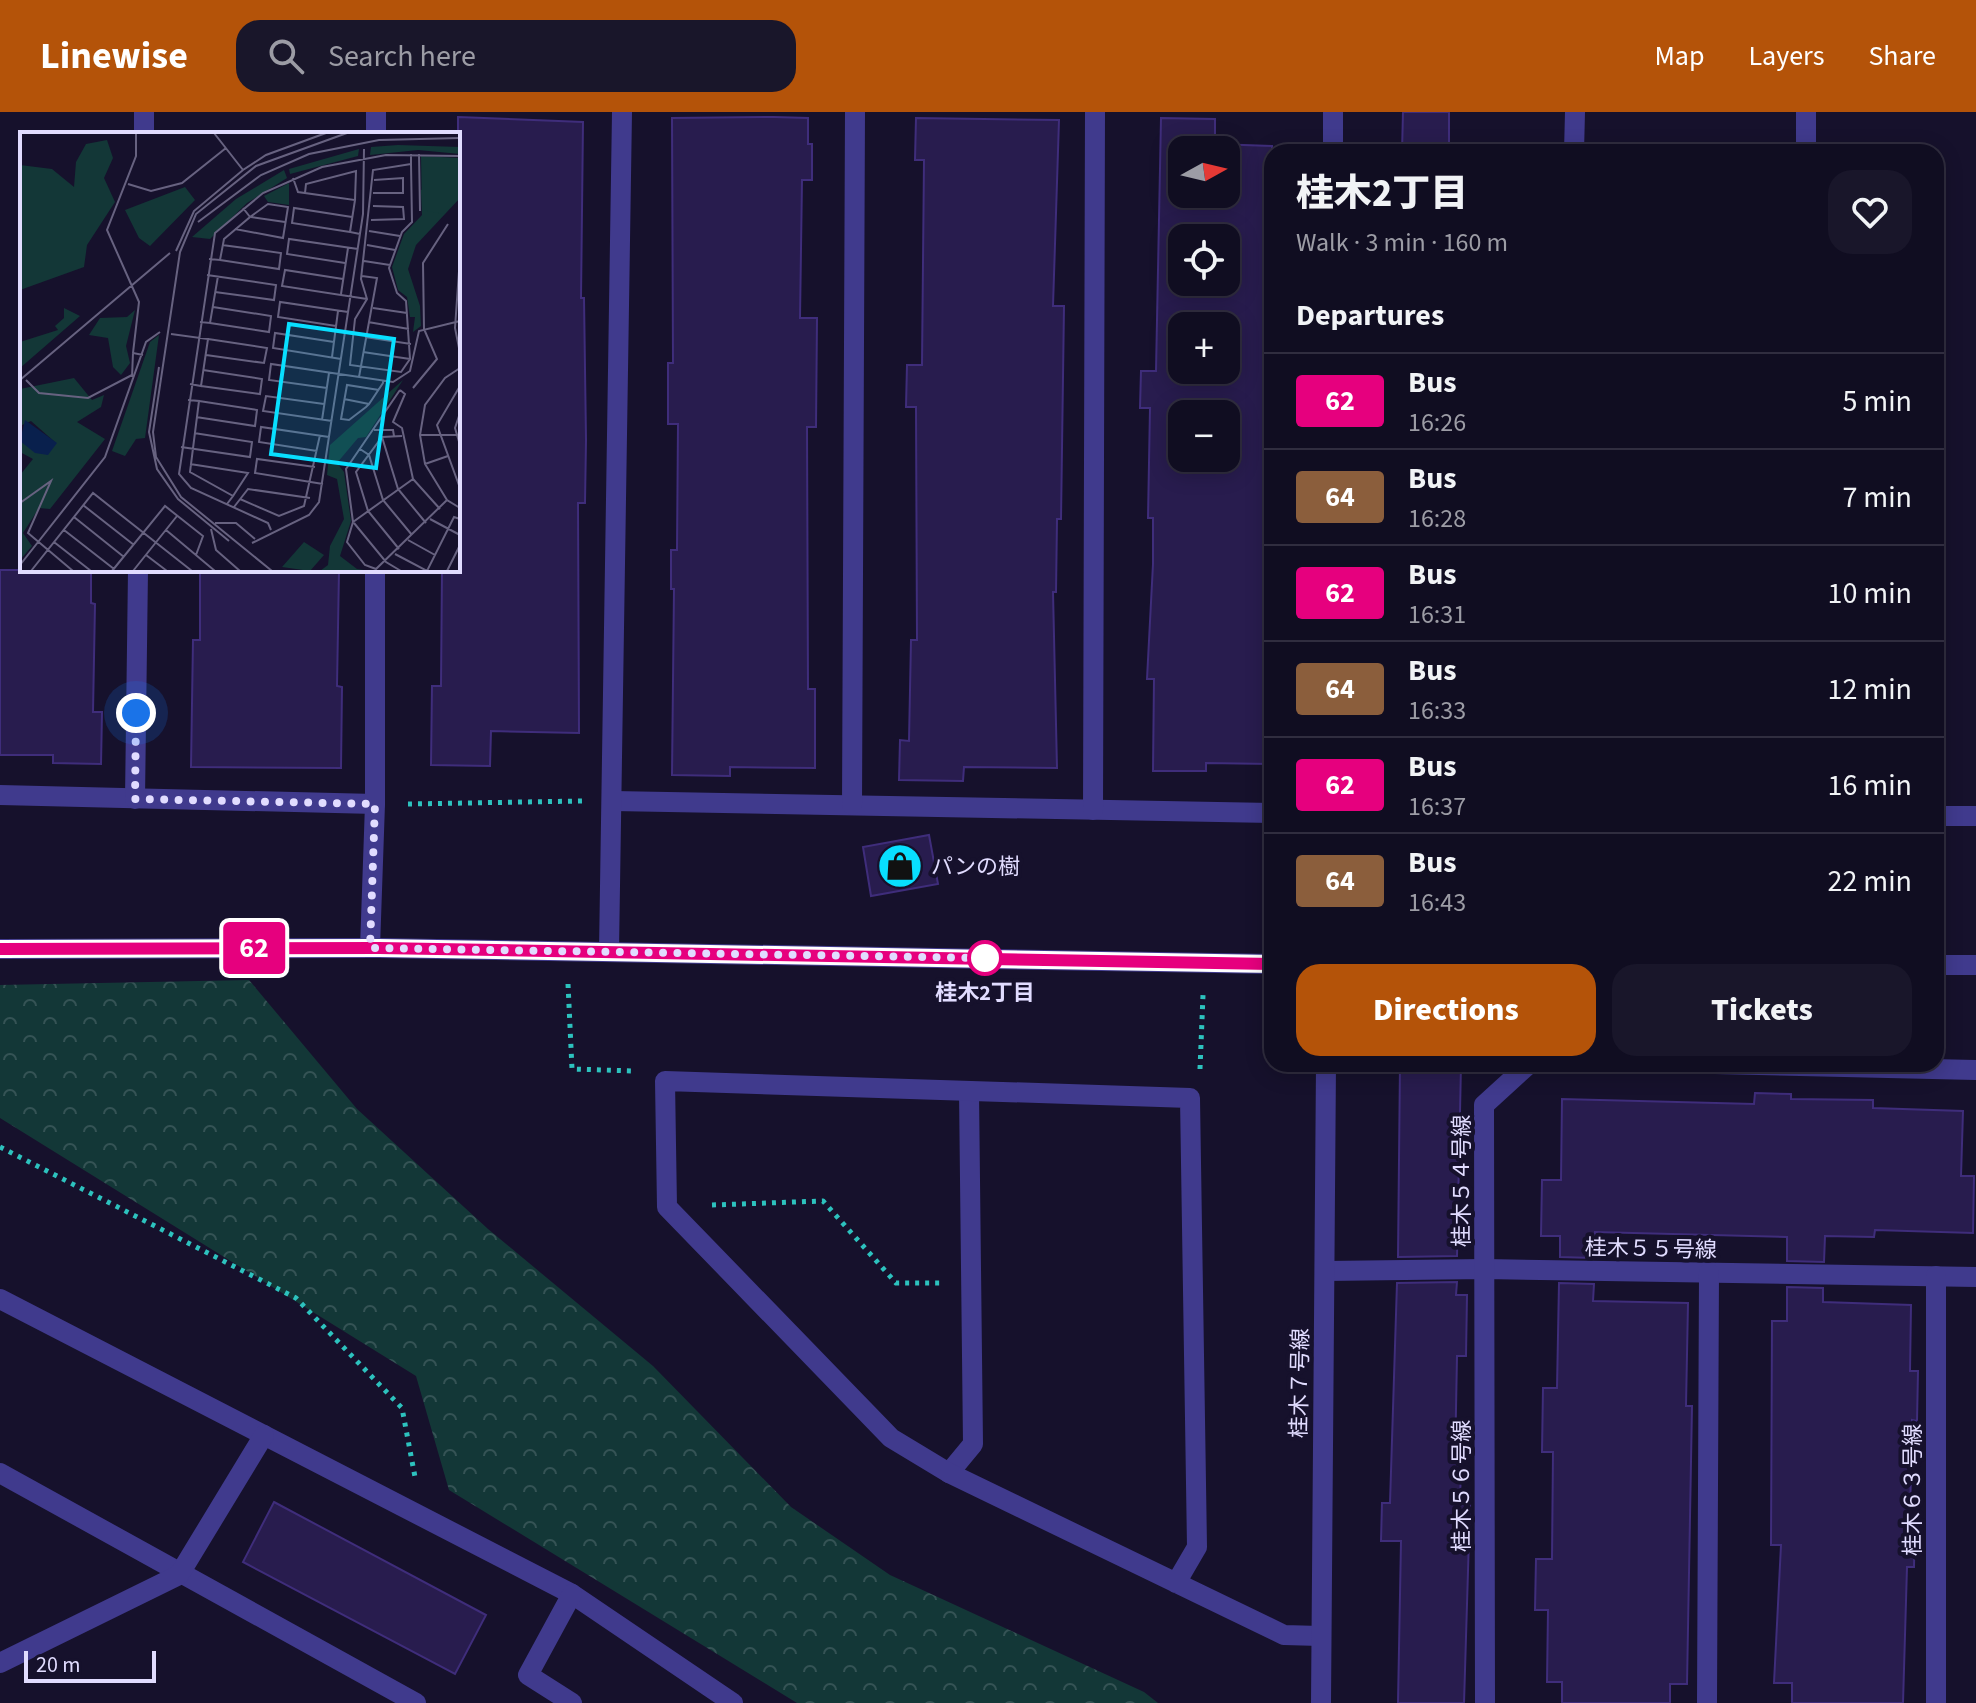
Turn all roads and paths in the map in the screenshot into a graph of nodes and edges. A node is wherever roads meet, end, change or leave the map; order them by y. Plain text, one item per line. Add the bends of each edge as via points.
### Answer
1 (622, 112) edge
2 (855, 112) edge
3 (1095, 112) edge
4 (1333, 112) edge
5 (1575, 112) edge
6 (1806, 112) edge
7 (1333, 144) edge
8 (1574, 144) edge
9 (1806, 144) edge
10 (138, 572) edge
11 (375, 572) edge
12 (0, 795) edge
13 (135, 799) junction
14 (613, 801) junction
15 (375, 804) junction
16 (852, 805) junction
17 (1093, 810) junction
18 (1264, 813) edge
19 (1944, 816) edge
20 (1976, 816) edge
21 (370, 948) junction
22 (0, 949) edge
23 (566, 951) junction
24 (609, 951) junction
25 (1204, 962) junction
26 (1264, 964) edge
27 (1944, 965) edge
28 (1976, 965) edge
29 (1944, 1069) edge
30 (1976, 1070) edge
31 (1326, 1072) edge
32 (1520, 1072) edge
33 (665, 1081) junction
34 (969, 1091) junction
35 (1190, 1098) junction
36 (0, 1147) edge
37 (667, 1207) junction
38 (1485, 1269) junction
39 (1325, 1271) junction
40 (1709, 1273) junction
41 (1936, 1276) junction
42 (1976, 1277) edge
43 (971, 1283) junction
44 (0, 1299) edge
45 (264, 1435) junction
46 (0, 1473) edge
47 (949, 1473) junction
48 (423, 1516) junction
49 (179, 1575) junction
50 (1176, 1583) junction
51 (572, 1594) junction
52 (1320, 1636) junction
53 (0, 1663) edge
54 (416, 1703) edge
55 (572, 1703) edge
56 (733, 1703) edge
57 (1321, 1703) edge
58 (1485, 1703) edge
59 (1707, 1703) edge
60 (1936, 1703) edge

1 - 14 street
2 - 16 street
3 - 17 street
4 - 7 street
5 - 8 street
6 - 9 street
10 - 13 street
11 - 15 street
12 - 13 street
13 - 15 street
14 - 15 path
14 - 16 street
14 - 24 street
15 - 21 street
16 - 17 street
17 - 18 street
19 - 20 street
21 - 22 street
21 - 23 street
23 - 24 street
23 - 33 path via 572,1069 643,1072
24 - 25 street
25 - 26 street
25 - 35 path via 1200,1082
27 - 28 street
29 - 30 street
31 - 39 street, 桂木７号線
32 - 38 street, 桂木５４号線 via 1484,1105
33 - 34 street
33 - 37 street
34 - 35 street
34 - 43 street
35 - 50 street via 1197,1547
36 - 48 path via 296,1298 402,1408
37 - 43 path via 823,1201 896,1283
37 - 47 street via 891,1438
38 - 39 street, 桂木５５号線
38 - 40 street, 桂木５５号線
38 - 58 street, 桂木５６号線
39 - 52 street, 桂木７号線
40 - 41 street, 桂木５５号線
40 - 59 street
41 - 42 street, 桂木５５号線
41 - 60 street, 桂木６３号線
43 - 47 street via 973,1444
44 - 45 street
45 - 48 street
45 - 49 street
46 - 49 street
47 - 50 street
48 - 51 street
49 - 53 street
49 - 54 street
50 - 52 street via 1284,1635
51 - 55 street via 528,1675
51 - 56 street
52 - 57 street, 桂木７号線

